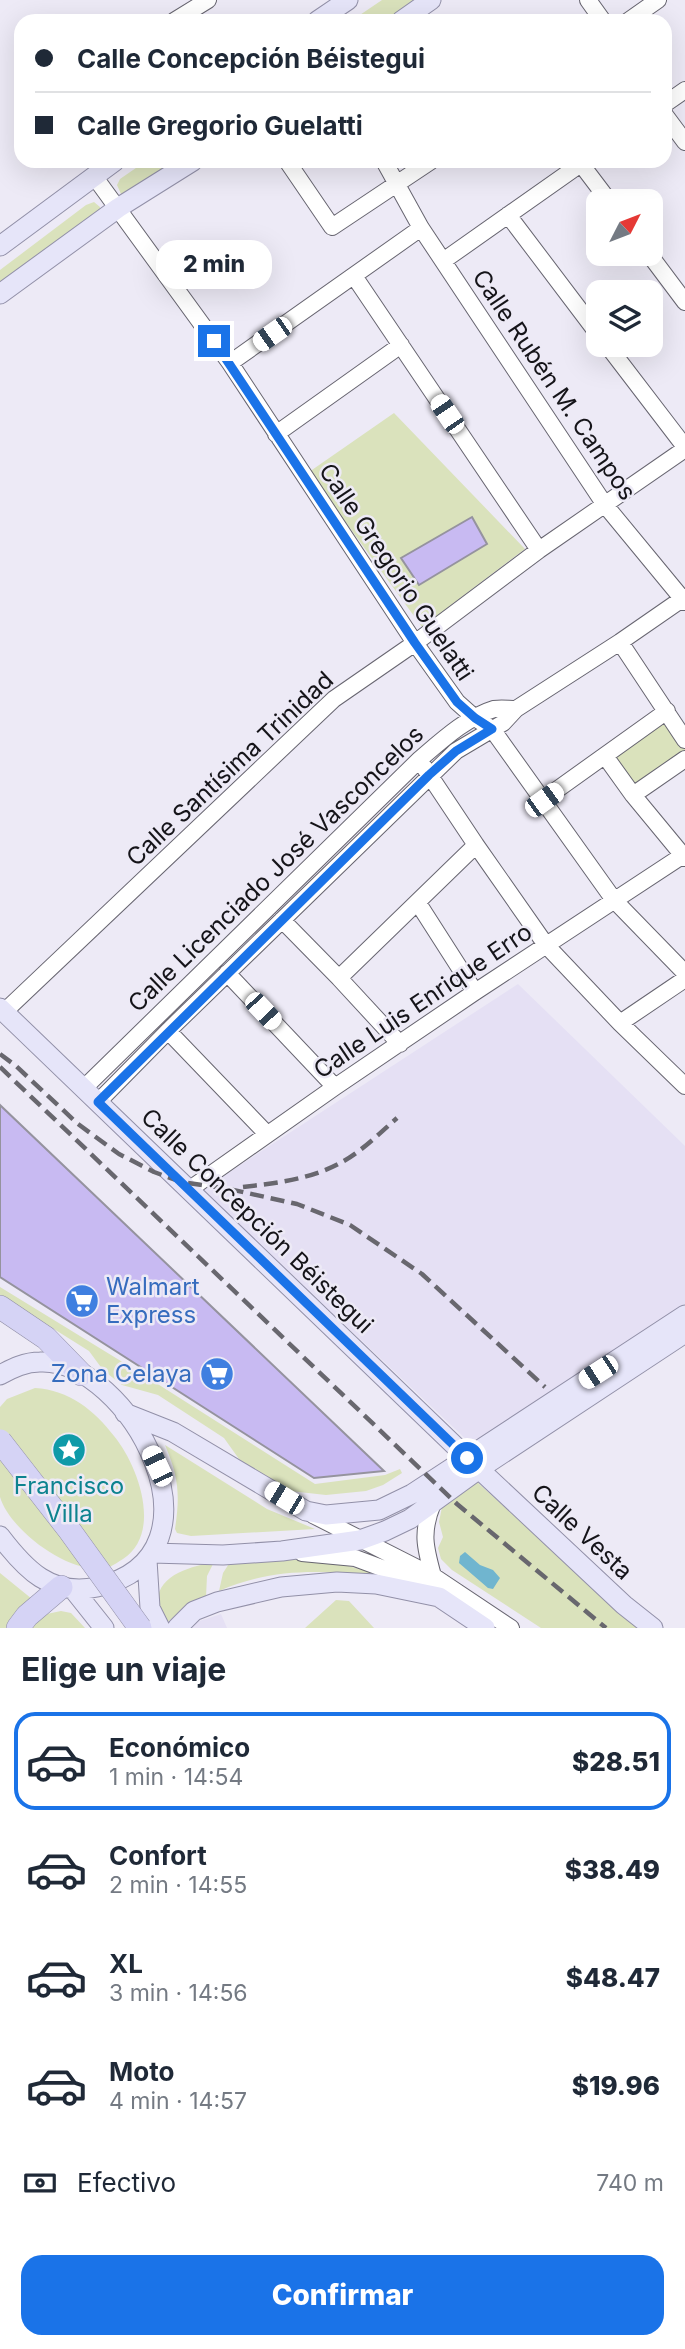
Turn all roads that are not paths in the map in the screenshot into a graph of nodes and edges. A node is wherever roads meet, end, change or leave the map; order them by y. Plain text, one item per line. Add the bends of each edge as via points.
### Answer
1 (208, 0) edge
2 (348, 0) edge
3 (431, 0) edge
4 (658, 0) edge
5 (185, 14) edge
6 (327, 14) edge
7 (411, 14) edge
8 (638, 14) edge
9 (672, 125) edge
10 (685, 142) edge
11 (106, 168) edge
12 (182, 168) edge
13 (292, 168) edge
14 (388, 168) edge
15 (421, 168) edge
16 (575, 168) edge
17 (587, 168) edge
18 (94, 176) junction
19 (398, 184) junction
20 (601, 189) edge
21 (118, 208) junction
22 (508, 215) junction
23 (421, 228) junction
24 (0, 246) edge
25 (443, 261) junction
26 (658, 266) edge
27 (354, 276) junction
28 (0, 294) edge
29 (685, 302) edge
30 (586, 318) edge
31 (401, 345) junction
32 (616, 357) edge
33 (230, 363) junction
34 (276, 434) junction
35 (685, 448) edge
36 (605, 505) junction
37 (539, 550) junction
38 (684, 599) edge
39 (620, 642) junction
40 (415, 643) junction
41 (516, 709) junction
42 (667, 711) junction
43 (475, 718) junction
44 (492, 729) junction
45 (685, 740) edge
46 (605, 756) junction
47 (420, 759) junction
48 (685, 759) edge
49 (429, 775) junction
50 (634, 795) junction
51 (544, 800) junction
52 (476, 845) junction
53 (684, 856) edge
54 (614, 900) junction
55 (418, 903) junction
56 (282, 920) junction
57 (546, 946) junction
58 (227, 973) junction
59 (685, 973) edge
60 (339, 978) junction
61 (685, 979) edge
62 (475, 992) junction
63 (2, 1010) edge
64 (620, 1023) junction
65 (168, 1031) junction
66 (400, 1044) junction
67 (683, 1081) edge
68 (335, 1087) junction
69 (91, 1096) junction
70 (267, 1134) junction
71 (190, 1189) junction
72 (0, 1307) edge
73 (685, 1315) edge
74 (685, 1333) edge
75 (0, 1374) edge
76 (81, 1374) junction
77 (125, 1413) junction
78 (447, 1438) junction
79 (0, 1441) edge
80 (473, 1463) junction
81 (446, 1472) junction
82 (433, 1503) junction
83 (306, 1511) junction
84 (0, 1536) edge
85 (360, 1540) junction
86 (282, 1551) junction
87 (150, 1557) junction
88 (433, 1576) junction
89 (67, 1588) junction
90 (439, 1597) junction
91 (18, 1628) edge
92 (104, 1628) edge
93 (140, 1628) edge
94 (160, 1628) edge
95 (177, 1628) edge
96 (485, 1628) edge
97 (511, 1628) edge
98 (653, 1628) edge

1 - 5 street
2 - 6 main road
3 - 7 main road
4 - 8 street
9 - 10 street
11 - 18 main road
12 - 21 main road
13 - 19 street via 332,227
14 - 19 street, Calle Rubén M. Campos
15 - 19 street
16 - 22 street
17 - 20 street
18 - 21 street, Calle Gregorio Guelatti
18 - 24 main road
19 - 23 street, Calle Rubén M. Campos
21 - 28 main road
21 - 33 street, Calle Gregorio Guelatti
22 - 25 street
22 - 30 street
23 - 25 street, Calle Rubén M. Campos
23 - 27 street
25 - 36 street, Calle Rubén M. Campos
26 - 29 street
27 - 31 street
27 - 33 street
31 - 34 street
31 - 37 street
32 - 35 street
33 - 34 street, Calle Gregorio Guelatti
34 - 40 street, Calle Gregorio Guelatti
35 - 36 street, Calle Santísima Trinidad
36 - 37 street, Calle Santísima Trinidad
36 - 38 street, Calle Rubén M. Campos
37 - 40 street, Calle Santísima Trinidad
38 - 39 street, Calle Licenciado José Vasconcelos
39 - 41 street, Calle Licenciado José Vasconcelos
39 - 42 street
40 - 43 street, Calle Gregorio Guelatti via 457,702
40 - 63 street, Calle Santísima Trinidad via 334,699
41 - 43 street, Calle Licenciado José Vasconcelos via 495,709
41 - 44 street, Calle Licenciado José Vasconcelos
42 - 45 street
42 - 46 street
43 - 44 street, Calle Gregorio Guelatti
43 - 47 street, Calle Licenciado José Vasconcelos
44 - 49 street, Calle Licenciado José Vasconcelos
44 - 51 street, Calle Gregorio Guelatti
46 - 50 street
46 - 51 street
47 - 49 street
47 - 69 street, Calle Licenciado José Vasconcelos
48 - 50 street
49 - 52 street
49 - 56 street, Calle Licenciado José Vasconcelos
50 - 53 street
51 - 54 street, Calle Gregorio Guelatti
52 - 55 street
52 - 57 street
53 - 54 street, Calle Luis Enrique Erro
54 - 57 street, Calle Luis Enrique Erro
54 - 59 street, Calle Gregorio Guelatti
55 - 60 street
55 - 62 street
56 - 58 street, Calle Licenciado José Vasconcelos
56 - 60 street
57 - 62 street, Calle Luis Enrique Erro
57 - 64 street
58 - 65 street, Calle Licenciado José Vasconcelos
58 - 68 street
60 - 66 street
61 - 64 street
62 - 66 street, Calle Luis Enrique Erro
63 - 69 main road, Calle Concepción Béistegui
64 - 67 street
65 - 69 street, Calle Licenciado José Vasconcelos
65 - 70 street
66 - 68 street, Calle Luis Enrique Erro
68 - 70 street, Calle Luis Enrique Erro
69 - 71 main road, Calle Concepción Béistegui
70 - 71 street, Calle Luis Enrique Erro
71 - 78 main road, Calle Concepción Béistegui
72 - 76 highway via 46,1338
73 - 80 main road
74 - 80 main road
75 - 76 main road via 42,1362
76 - 77 main road via 100,1386
77 - 83 main road via 173,1432
77 - 87 main road via 157,1466 164,1498 163,1523
78 - 80 main road, Calle Concepción Béistegui
78 - 81 street via 451,1455
79 - 93 highway, bridge
80 - 81 main road
80 - 82 main road
80 - 98 main road, Calle Vesta
81 - 83 main road via 379,1510 326,1515
82 - 85 main road via 410,1519
82 - 88 street via 425,1522 425,1547
83 - 85 street
84 - 89 main road via 40,1578
85 - 86 main road
85 - 88 street
86 - 87 main road
86 - 90 street via 355,1558 406,1577
87 - 89 main road via 114,1583
87 - 94 main road via 150,1608
88 - 97 street
89 - 91 highway via 27,1616
89 - 92 main road
90 - 95 main road via 376,1584 313,1583 205,1605
90 - 96 main road

